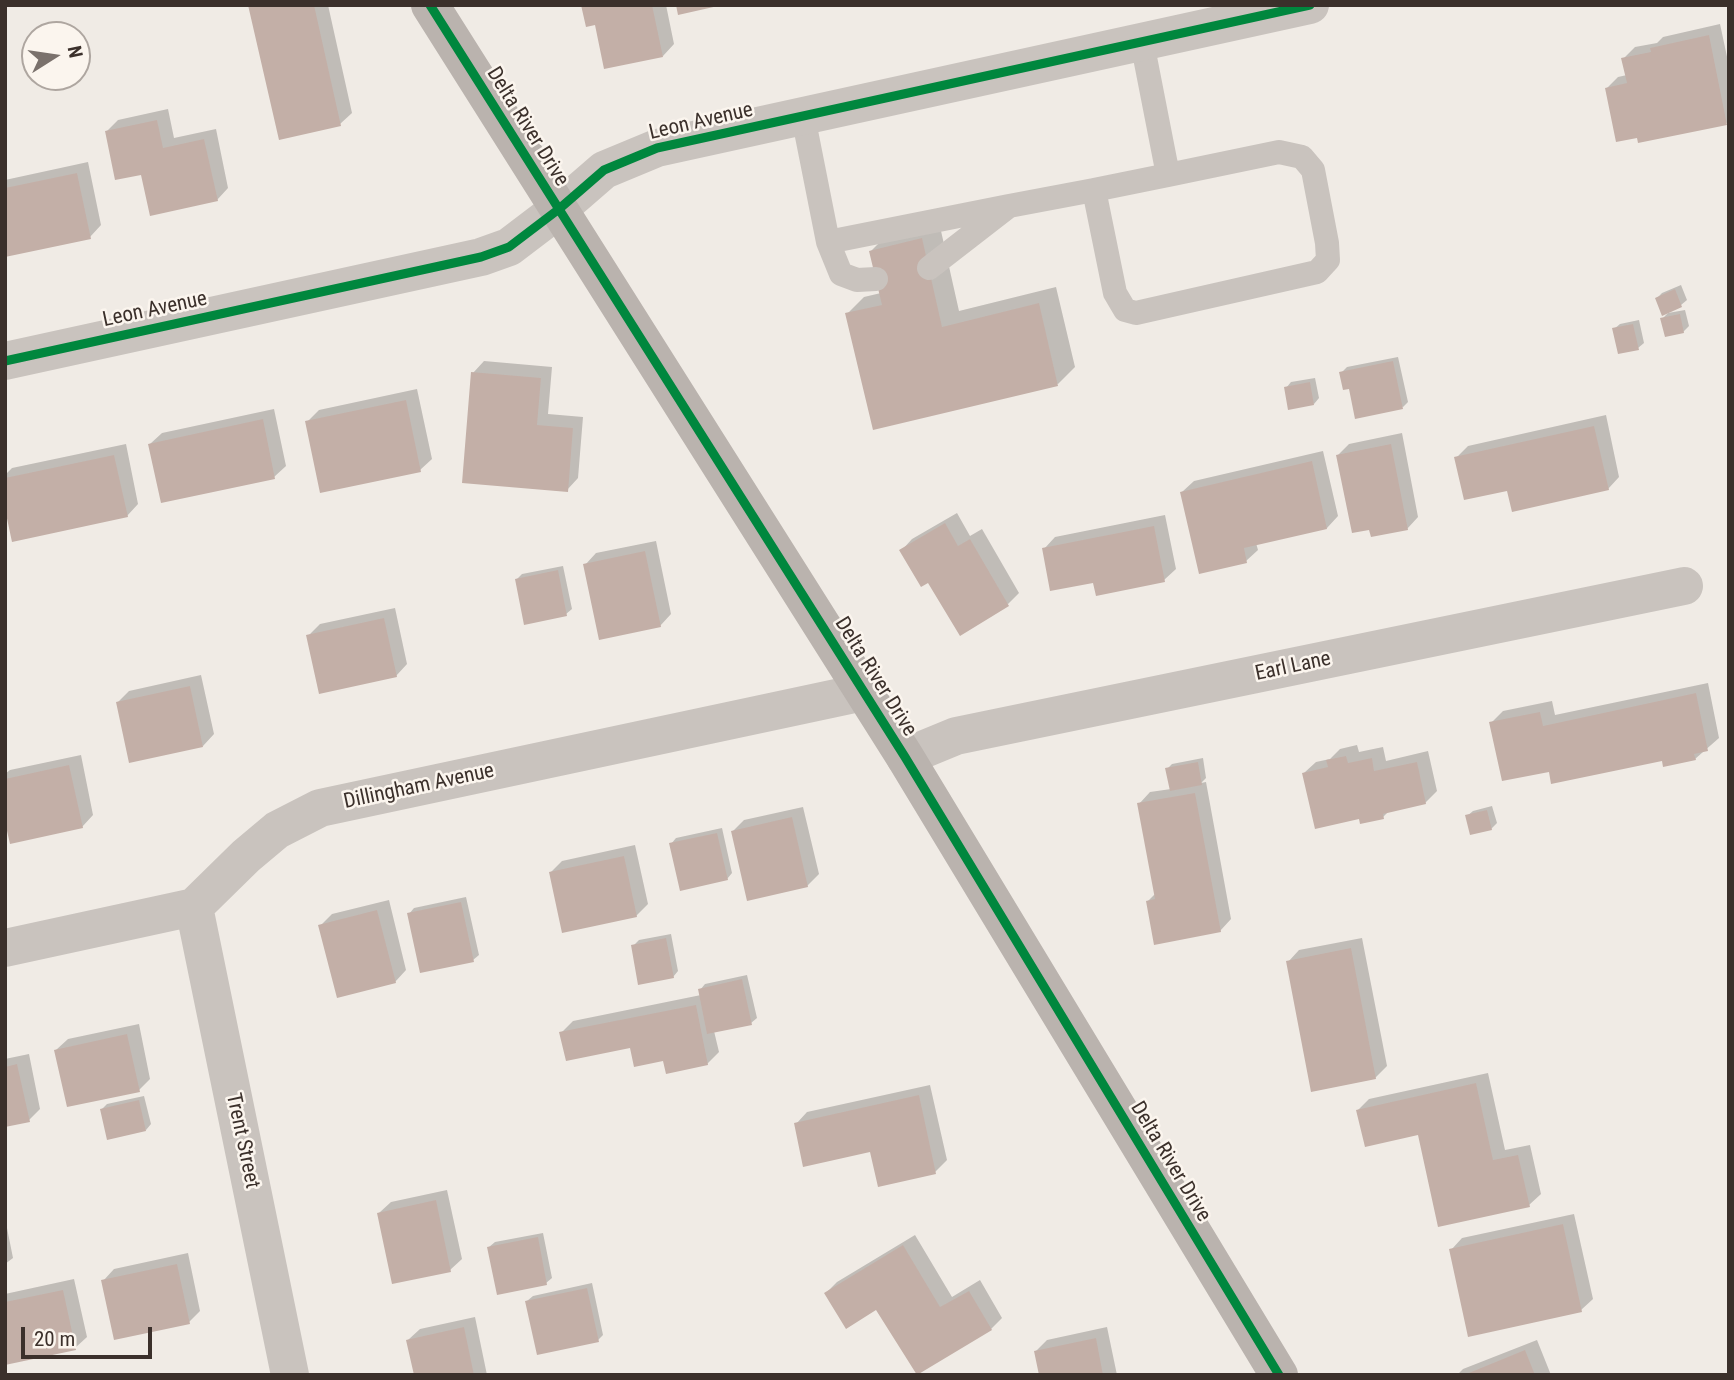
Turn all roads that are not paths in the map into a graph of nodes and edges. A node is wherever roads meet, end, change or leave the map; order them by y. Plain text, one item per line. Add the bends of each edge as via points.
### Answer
1 (430, 5) edge
2 (1310, 5) edge
3 (1142, 42) junction
4 (803, 116) junction
5 (1168, 175) junction
6 (1094, 190) junction
7 (1009, 206) junction
8 (559, 209) junction
9 (828, 242) junction
10 (929, 268) dead end
11 (876, 279) dead end
12 (5, 361) edge
13 (1684, 586) dead end
14 (864, 692) junction
15 (905, 757) junction
16 (194, 906) junction
17 (5, 948) edge
18 (290, 1375) edge
19 (1279, 1375) edge

1 - 8 street, Delta River Drive
2 - 3 street, Leon Avenue
3 - 4 street, Leon Avenue
3 - 5 lane
4 - 8 street, Leon Avenue via 657,148 604,170
4 - 9 lane
5 - 6 lane
5 - 6 lane via 1279,152 1302,157 1312,170 1328,260 1317,272 1136,313 1125,310 1115,293
6 - 7 lane
7 - 9 lane
7 - 10 lane
8 - 12 street, Leon Avenue via 509,247 481,257
8 - 14 street, Delta River Drive
9 - 11 lane via 841,274 857,281
13 - 15 street, Earl Lane via 956,736
14 - 15 street, Delta River Drive
14 - 16 street, Dillingham Avenue via 320,808 277,830
15 - 19 street, Delta River Drive
16 - 17 street
16 - 18 street, Trent Street

